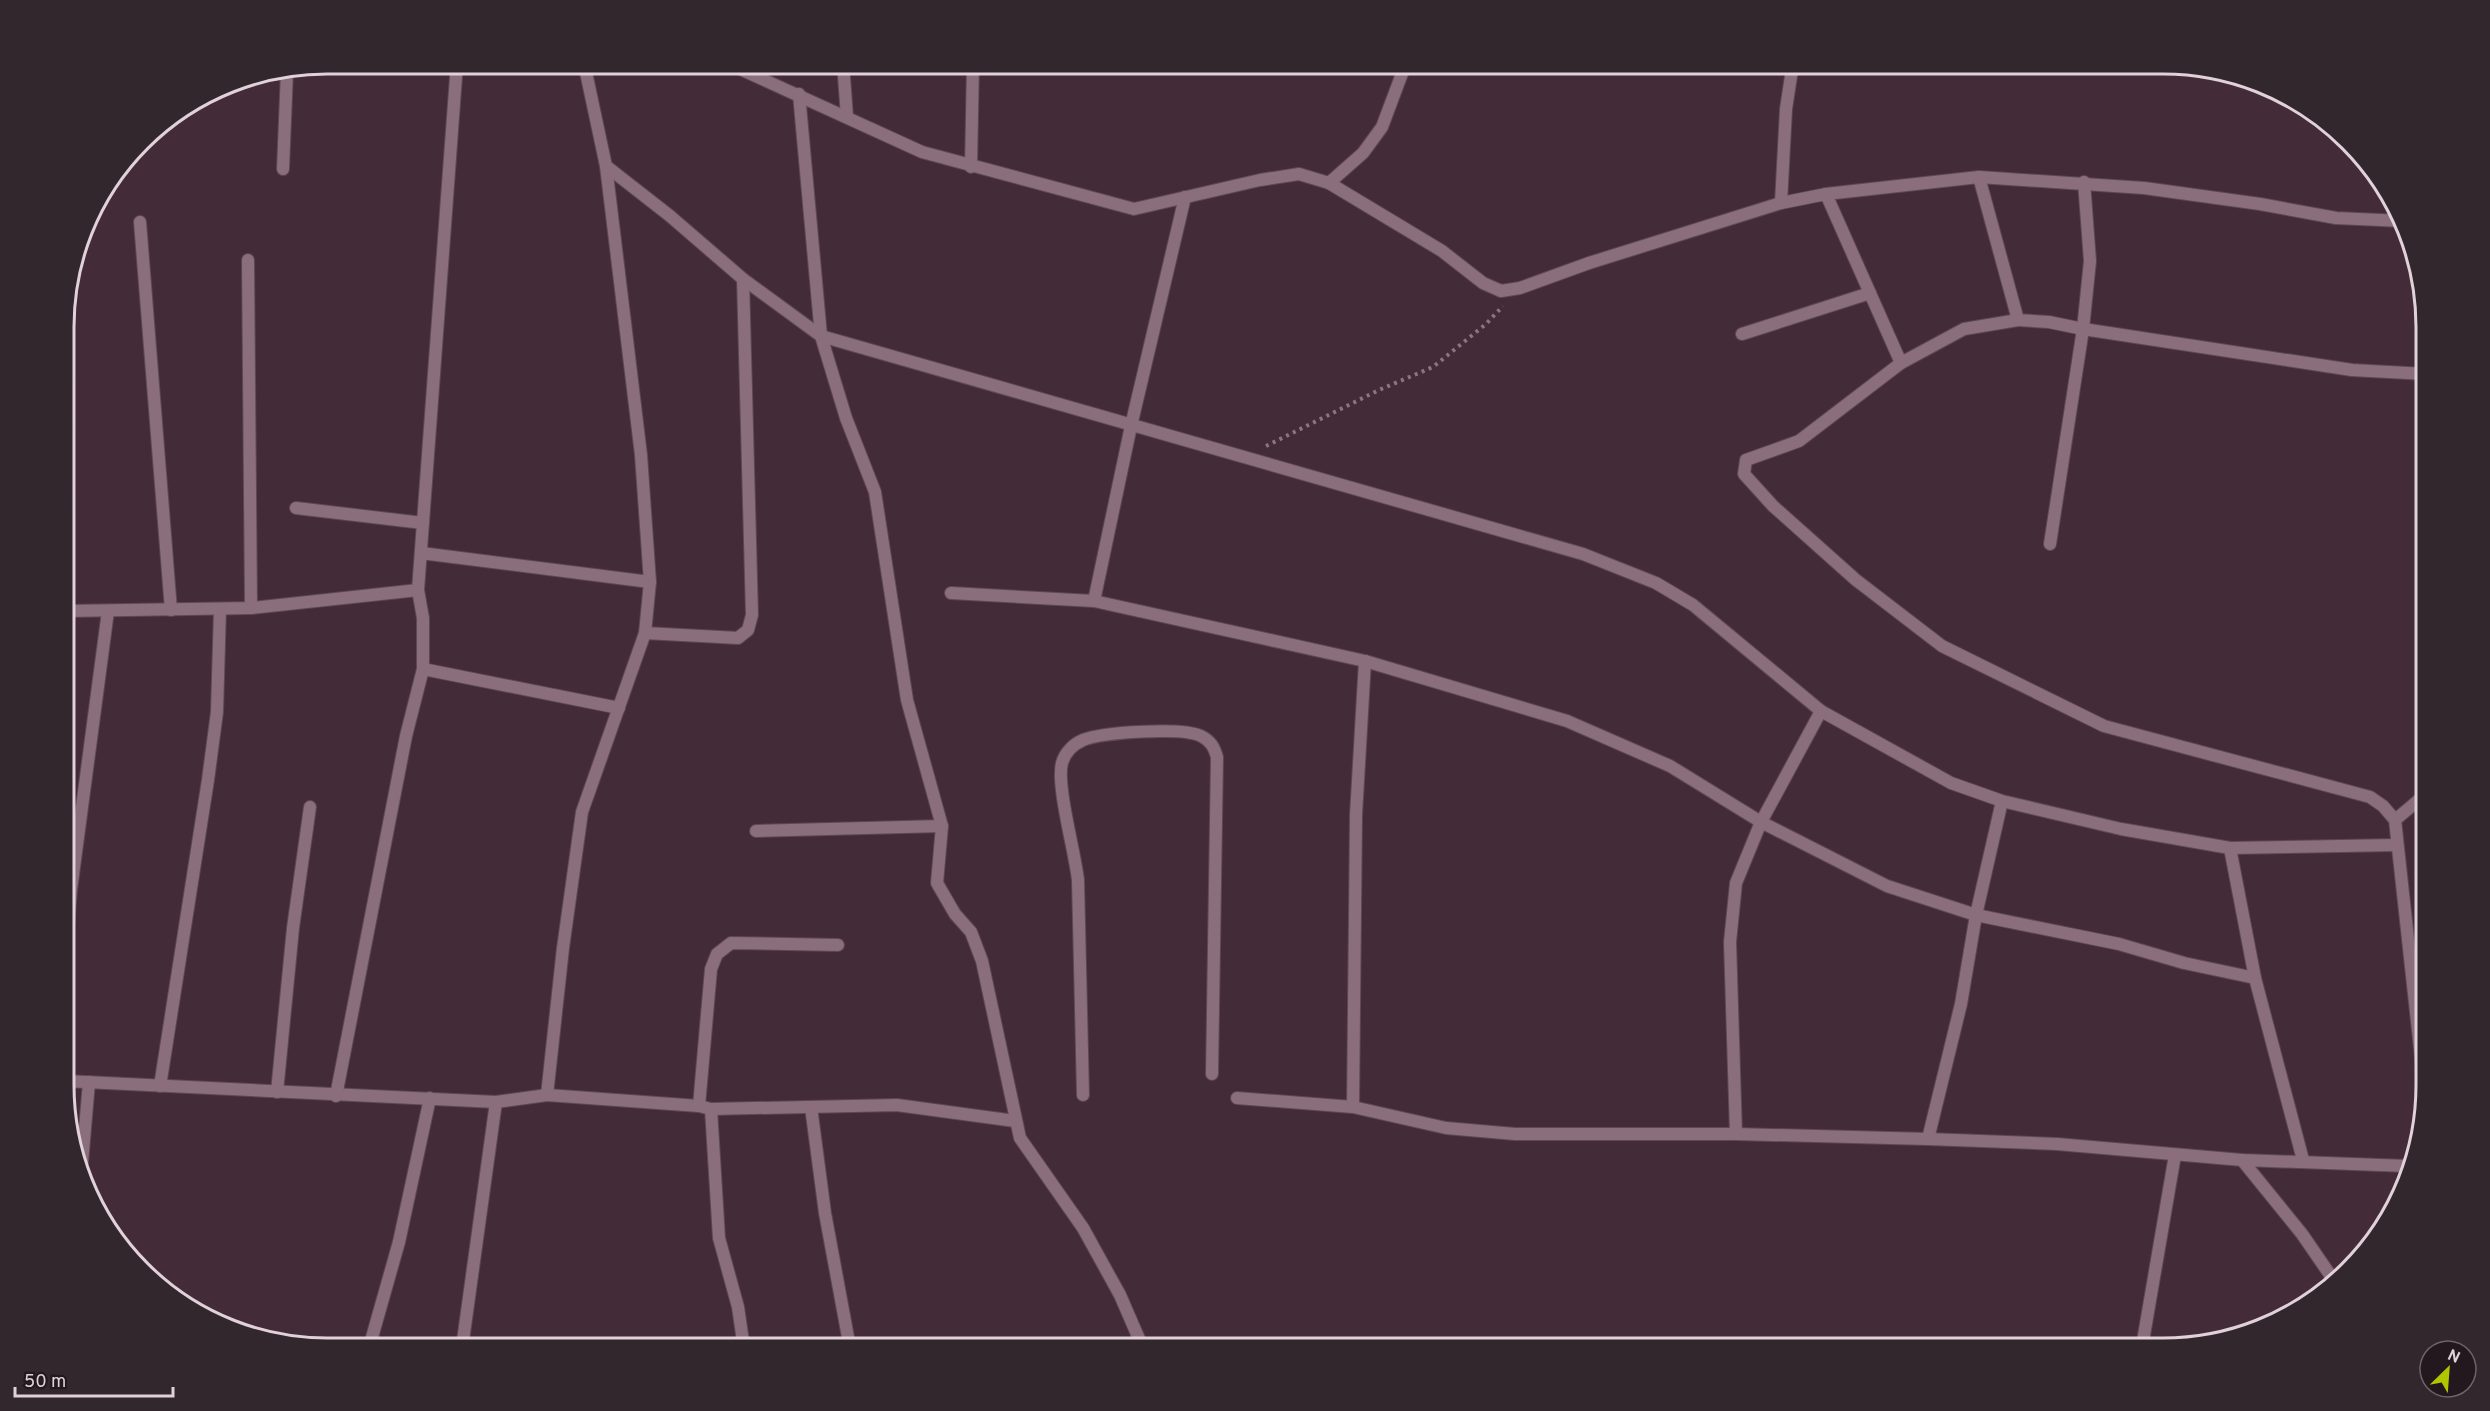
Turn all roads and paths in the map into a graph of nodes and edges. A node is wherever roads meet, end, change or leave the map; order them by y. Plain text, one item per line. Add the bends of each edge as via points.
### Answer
1 (456, 74) edge
2 (586, 74) edge
3 (752, 74) edge
4 (844, 74) edge
5 (974, 74) edge
6 (1402, 74) edge
7 (1791, 74) edge
8 (288, 77) edge
9 (798, 94) junction
10 (847, 117) junction
11 (606, 166) junction
12 (971, 167) junction
13 (283, 169) dead end
14 (1979, 177) junction
15 (2084, 182) junction
16 (1329, 183) junction
17 (1826, 194) junction
18 (1185, 197) junction
19 (1781, 203) junction
20 (2393, 221) edge
21 (140, 222) dead end
22 (248, 260) dead end
23 (743, 279) junction
24 (1520, 288) junction
25 (1870, 293) junction
26 (2018, 320) junction
27 (2083, 329) junction
28 (1742, 334) dead end
29 (821, 336) junction
30 (1901, 363) junction
31 (2416, 373) edge
32 (1131, 426) junction
33 (1243, 457) junction
34 (297, 508) dead end
35 (423, 523) junction
36 (2050, 544) dead end
37 (421, 553) junction
38 (650, 582) junction
39 (418, 590) junction
40 (951, 593) dead end
41 (1094, 601) junction
42 (251, 608) junction
43 (220, 609) junction
44 (171, 610) junction
45 (74, 611) edge
46 (108, 611) junction
47 (645, 633) junction
48 (1365, 662) junction
49 (423, 669) junction
50 (619, 708) junction
51 (1821, 711) junction
52 (2002, 801) junction
53 (2416, 802) edge
54 (310, 807) dead end
55 (2395, 820) junction
56 (1761, 822) junction
57 (942, 826) junction
58 (756, 831) dead end
59 (2396, 845) junction
60 (2230, 848) junction
61 (74, 867) edge
62 (1976, 915) junction
63 (838, 945) dead end
64 (2255, 978) junction
65 (2416, 1018) edge
66 (1212, 1074) dead end
67 (74, 1081) edge
68 (89, 1082) junction
69 (160, 1086) junction
70 (277, 1092) junction
71 (547, 1095) junction
72 (1083, 1095) dead end
73 (336, 1096) junction
74 (430, 1098) junction
75 (1237, 1098) dead end
76 (496, 1102) junction
77 (811, 1107) junction
78 (1353, 1107) junction
79 (705, 1108) junction
80 (1015, 1121) junction
81 (1736, 1134) junction
82 (1928, 1139) junction
83 (83, 1153) edge
84 (2175, 1155) junction
85 (2242, 1160) junction
86 (2302, 1160) junction
87 (2403, 1166) edge
88 (2331, 1274) edge
89 (372, 1338) edge
90 (463, 1338) edge
91 (743, 1338) edge
92 (848, 1338) edge
93 (1138, 1338) edge
94 (2144, 1338) edge

1 - 35 street
2 - 11 street
3 - 9 street
4 - 10 street
5 - 12 street
6 - 16 street via 1382,127 1363,153
7 - 19 street
8 - 13 street
9 - 10 street
9 - 29 street
10 - 12 street via 922,152
11 - 23 street
11 - 38 street via 641,455
12 - 18 street via 1134,209
14 - 15 street
14 - 17 street
14 - 26 street
15 - 20 street via 2260,204 2336,218
15 - 27 street via 2090,261
16 - 18 street via 1299,174
16 - 24 street via 1442,251 1483,283 1501,291
17 - 19 street
17 - 25 street
18 - 32 street
19 - 24 street
21 - 44 street
22 - 42 street
23 - 29 street
23 - 47 street via 752,615 748,630 738,638
24 - 33 path via 1486,324 1433,367
25 - 28 street
25 - 30 street
26 - 27 street
26 - 30 street via 1964,329
27 - 31 street via 2352,370
27 - 36 street
29 - 32 street
29 - 57 street via 846,418 875,492 907,700
30 - 55 street via 1799,441 1746,460 1744,474 1773,506 1856,580 1942,646 2104,726 2370,797
32 - 33 street
32 - 41 street
33 - 51 street via 1583,554 1656,583 1693,605
34 - 35 street
35 - 37 street
37 - 38 street
37 - 39 street
38 - 47 street
39 - 42 street
39 - 49 street via 423,618
40 - 41 street
41 - 48 street
42 - 43 street
43 - 44 street
43 - 69 street via 217,712
44 - 46 street
45 - 46 street
46 - 61 street
47 - 50 street
48 - 56 street via 1567,720 1670,766
48 - 78 street via 1356,815
49 - 50 street
49 - 73 street via 406,735
50 - 71 street via 582,812
51 - 52 street via 1951,783
51 - 56 street
52 - 60 street via 2121,829
52 - 62 street
53 - 55 street
54 - 70 street
55 - 59 street
56 - 62 street via 1887,886
56 - 81 street via 1736,883 1730,942
57 - 58 street
57 - 80 street via 937,884 971,932 982,960
59 - 60 street
59 - 65 street
60 - 64 street
62 - 64 street via 2119,944
62 - 82 street via 1961,1004
63 - 79 street via 731,943 717,954 711,969
64 - 86 street
66 - 72 street via 1217,757 1212,744 1186,731 1101,734 1073,746 1063,761 1060,782 1078,880
67 - 68 street
68 - 69 street
68 - 83 street
69 - 70 street
70 - 73 street
71 - 76 street
71 - 79 street
73 - 74 street
74 - 76 street
74 - 89 street via 399,1242
75 - 78 street
76 - 90 street
77 - 79 street
77 - 80 street via 897,1105
77 - 92 street via 825,1214
78 - 81 street via 1446,1128 1515,1134
79 - 91 street via 719,1238
80 - 93 street via 1020,1138 1083,1228
81 - 82 street
82 - 84 street via 2057,1144
84 - 85 street
84 - 94 street
85 - 86 street
85 - 88 street
86 - 87 street

